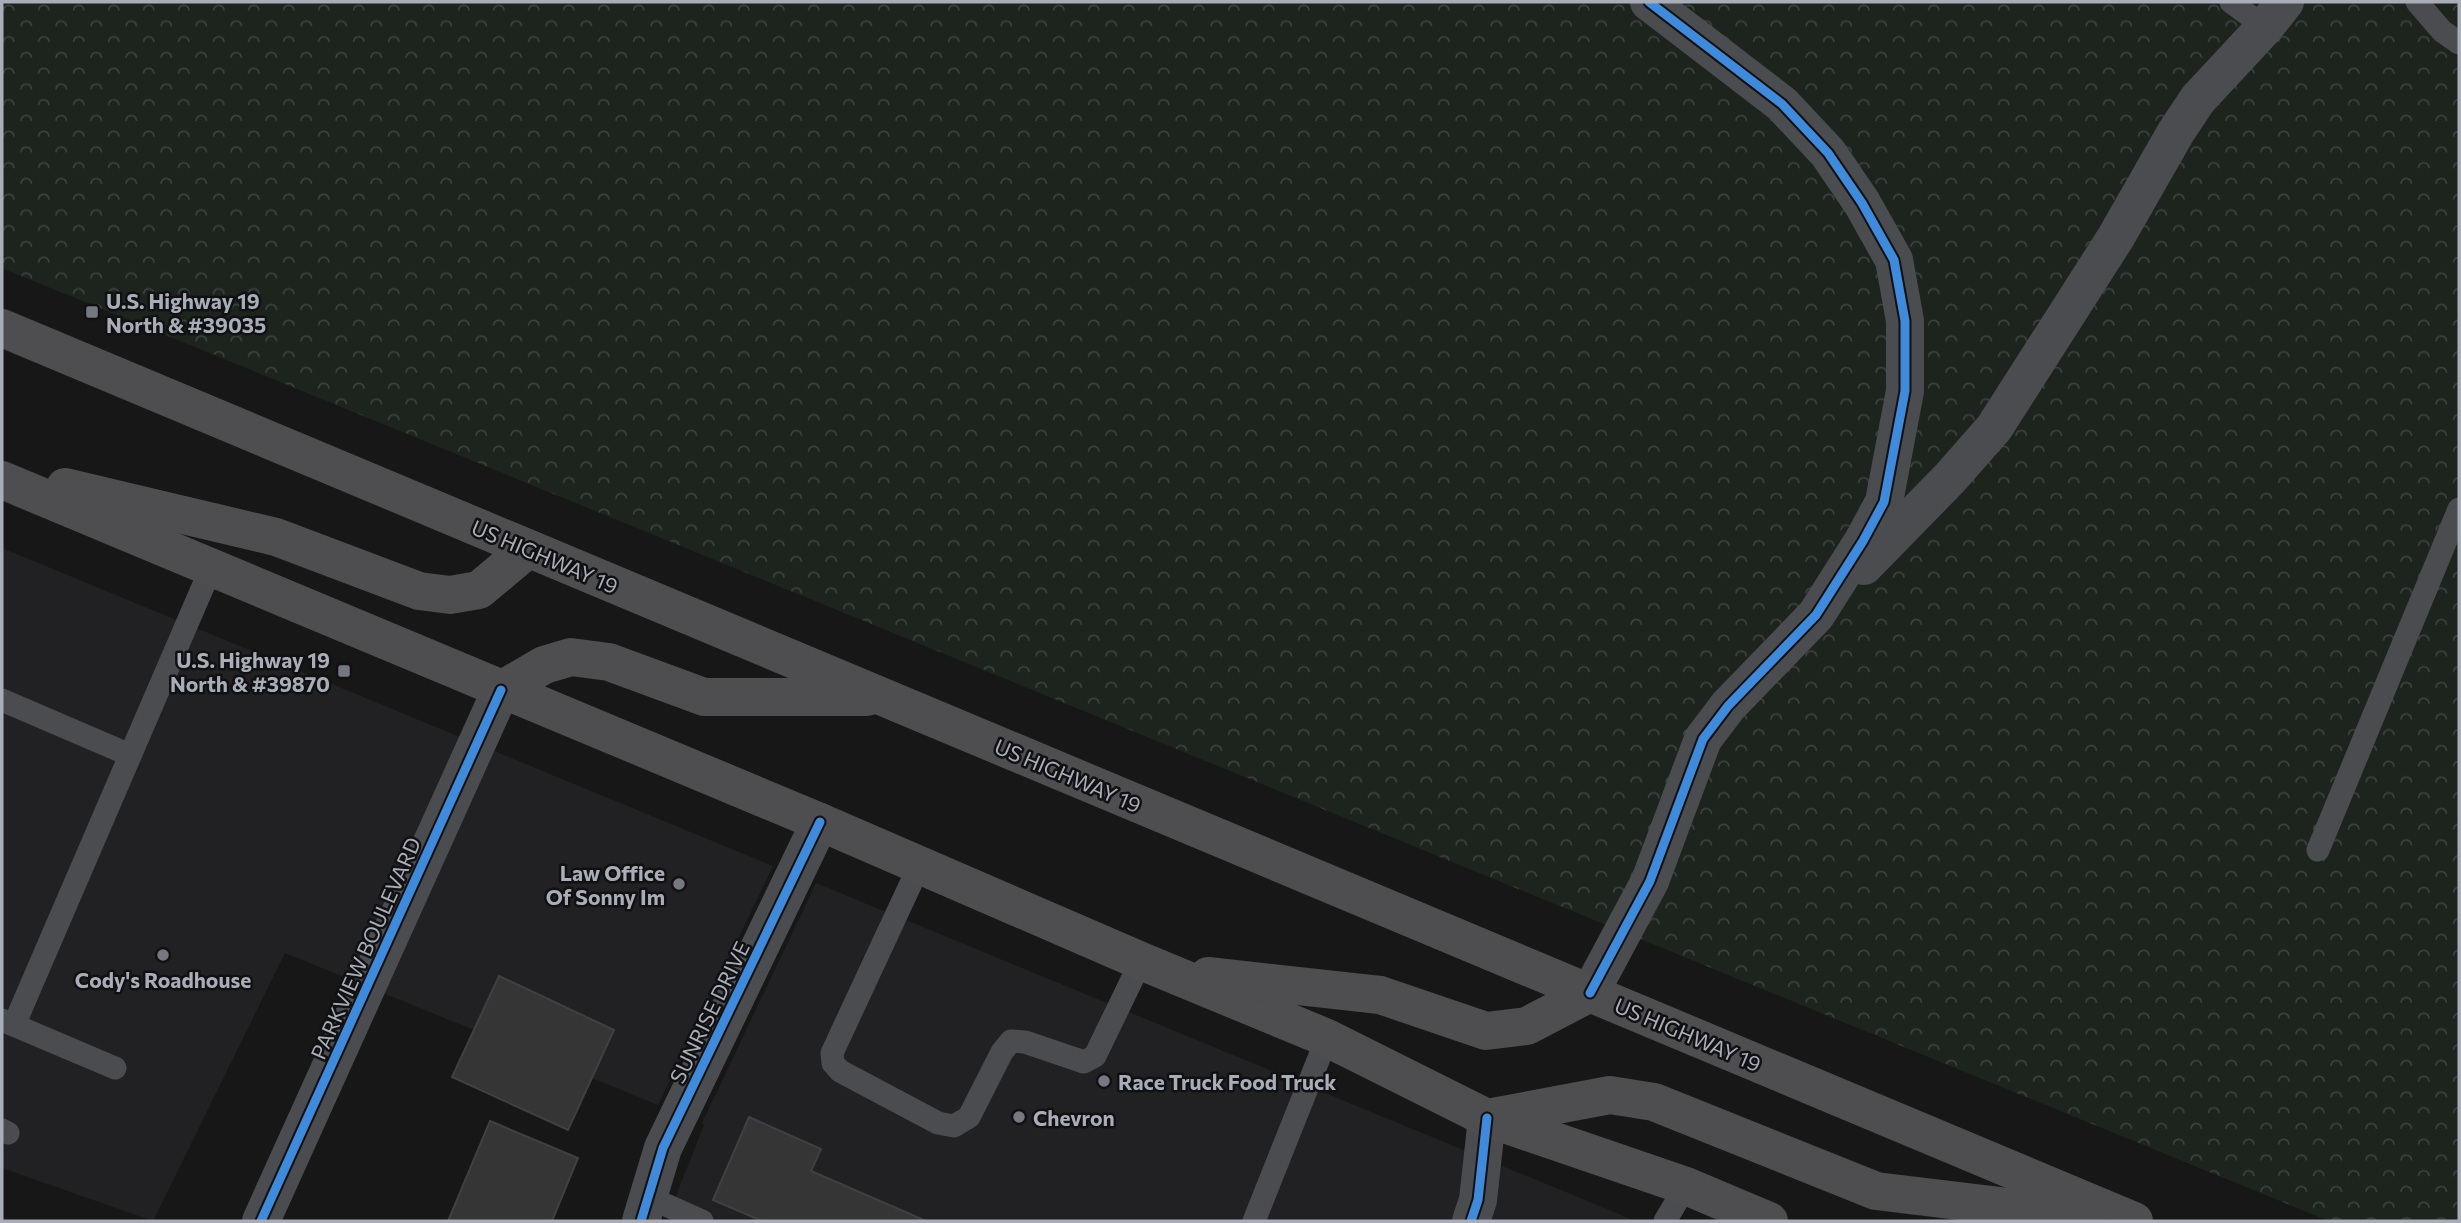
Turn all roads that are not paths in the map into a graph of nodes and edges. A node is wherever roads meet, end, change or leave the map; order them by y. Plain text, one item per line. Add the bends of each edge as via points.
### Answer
1 (1649, 2) edge
2 (2231, 2) edge
3 (2417, 2) edge
4 (2275, 15) edge
5 (2459, 43) edge
6 (2, 328) edge
7 (2, 472) edge
8 (2, 480) edge
9 (2459, 509) edge
10 (528, 549) junction
11 (211, 568) junction
12 (1816, 615) junction
13 (501, 690) junction
14 (883, 697) junction
15 (2, 700) edge
16 (130, 755) junction
17 (820, 822) junction
18 (2318, 850) dead end
19 (920, 864) junction
20 (1153, 966) junction
21 (1590, 993) junction
22 (8, 1023) edge
23 (1327, 1038) junction
24 (115, 1068) dead end
25 (1487, 1118) junction
26 (1686, 1186) junction
27 (644, 1209) edge
28 (261, 1221) edge
29 (702, 1221) edge
30 (1254, 1221) edge
31 (1471, 1221) edge
32 (1665, 1221) edge
33 (1769, 1221) edge
34 (2123, 1221) edge
35 (2134, 1221) edge

1 - 12 street via 1782,104 1828,153 1894,260 1905,321 1905,391 1884,502
2 - 4 lane
3 - 5 lane via 2442,32
4 - 12 street via 2199,99 2176,132 2116,237 1994,428
6 - 10 highway, US HIGHWAY 19
7 - 10 highway via 276,537 419,591 450,595 479,590
8 - 11 highway
9 - 18 lane
10 - 14 highway, US HIGHWAY 19
11 - 13 highway
11 - 16 lane
12 - 21 street via 1703,738 1650,881
13 - 14 highway via 544,665 571,657 608,662 704,697
13 - 17 highway
13 - 28 street, PARKVIEW BOULEVARD
14 - 21 highway, US HIGHWAY 19
15 - 16 lane
16 - 22 lane
17 - 19 highway
17 - 27 street, SUNRISE DRIVE via 663,1148
19 - 20 highway
19 - 20 lane via 832,1053 840,1071 938,1123 954,1126 969,1117 1011,1041 1084,1062 1095,1056
20 - 21 highway via 1380,995 1486,1031 1527,1026
20 - 23 highway
21 - 35 highway, US HIGHWAY 19
22 - 24 lane
23 - 25 highway
23 - 30 lane
25 - 26 highway
25 - 31 street via 1478,1200
25 - 34 highway via 1610,1095 1654,1102 1875,1191
26 - 32 lane
26 - 33 highway
27 - 29 lane

